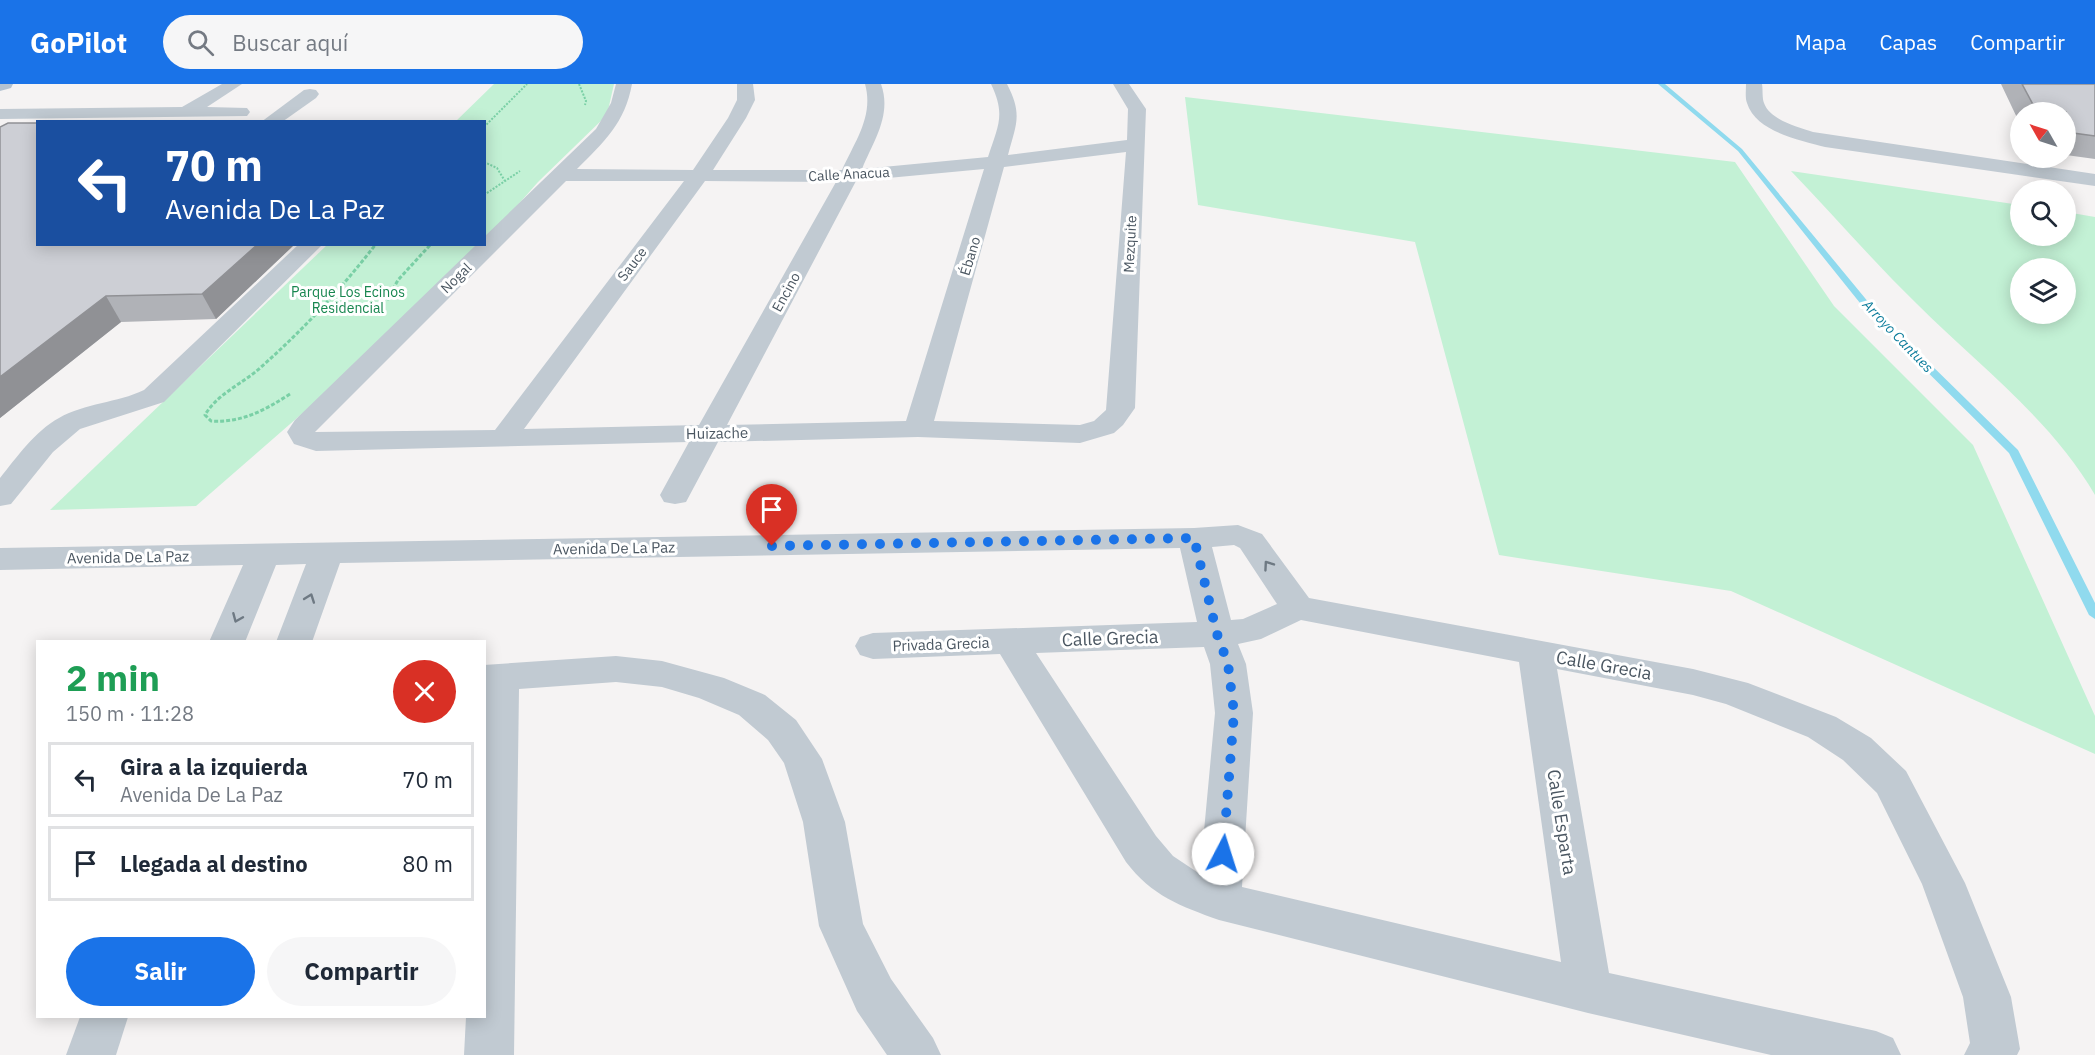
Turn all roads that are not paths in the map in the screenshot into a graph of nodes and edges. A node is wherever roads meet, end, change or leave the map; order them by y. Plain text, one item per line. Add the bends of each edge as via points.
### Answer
1 (5, 84) edge
2 (234, 84) edge
3 (624, 84) edge
4 (746, 84) edge
5 (873, 84) edge
6 (999, 84) edge
7 (1121, 84) edge
8 (1754, 84) edge
9 (0, 86) edge
10 (310, 94) dead end
11 (187, 112) junction
12 (241, 112) dead end
13 (0, 114) edge
14 (273, 120) edge
15 (36, 130) edge
16 (0, 132) edge
17 (1136, 145) junction
18 (998, 162) junction
19 (561, 175) junction
20 (849, 176) junction
21 (698, 177) junction
22 (2095, 180) edge
23 (310, 246) edge
24 (1120, 408) joint
25 (918, 429) junction
26 (709, 434) junction
27 (304, 438) joint
28 (503, 438) junction
29 (13, 468) edge
30 (675, 495) dead end
31 (0, 497) edge
32 (1194, 538) junction
33 (327, 554) junction
34 (264, 555) junction
35 (0, 560) edge
36 (1298, 608) junction
37 (1217, 634) junction
38 (228, 640) edge
39 (295, 640) edge
40 (1010, 642) junction
41 (873, 646) dead end
42 (1536, 653) junction
43 (493, 678) edge
44 (1219, 901) junction
45 (1588, 991) junction
46 (104, 1018) edge
47 (91, 1055) edge
48 (489, 1055) edge
49 (916, 1055) edge
50 (1876, 1055) edge
51 (1989, 1055) edge

1 - 9 main road
2 - 11 street
3 - 19 street, Nogal via 620,103 604,132
4 - 21 street, Sauce via 746,100 737,118
5 - 20 street, Encino via 878,100 876,118
6 - 18 street, Ébano via 1008,102 1009,118
7 - 17 street, Mezquite via 1137,109
8 - 22 street via 1755,103 1768,119 1825,141
10 - 14 street
11 - 12 street
11 - 13 street
15 - 16 street
17 - 18 street, Calle Anacua
17 - 24 street, Mezquite
18 - 20 street, Calle Anacua
18 - 25 street, Ébano
19 - 21 street, Calle Anacua
19 - 27 street, Nogal via 305,426 301,432
20 - 21 street, Calle Anacua
20 - 26 street, Encino
21 - 28 street, Sauce
23 - 29 street via 154,396 69,424
24 - 25 street, Huizache via 1114,421 1086,433
25 - 26 street, Huizache
26 - 28 street, Huizache
26 - 30 street, Encino
27 - 28 street, Huizache via 316,442
29 - 31 street
32 - 33 street, Avenida De La Paz
36 -> 32 street, Avenida De La Paz via 1251,541 1238,535
32 - 37 street
33 - 34 street, Avenida De La Paz
39 -> 33 street
34 - 35 street, Avenida De La Paz
34 -> 38 street
36 - 37 street, Calle Grecia via 1250,630
36 - 42 street, Calle Grecia
37 - 40 street, Calle Grecia
37 - 44 street via 1228,664 1234,713
40 - 41 street, Privada Grecia
40 - 44 street via 1156,869 1180,886
42 - 45 street, Calle Esparta
42 - 51 street, Calle Grecia via 1735,693 1822,727 1857,749 1892,782 1942,883 1987,997 1995,1049
43 - 48 street
43 - 49 street via 616,669 662,674 752,705 782,730 802,759 824,822 841,926 874,995
44 - 45 street
45 - 50 street
46 - 47 street

